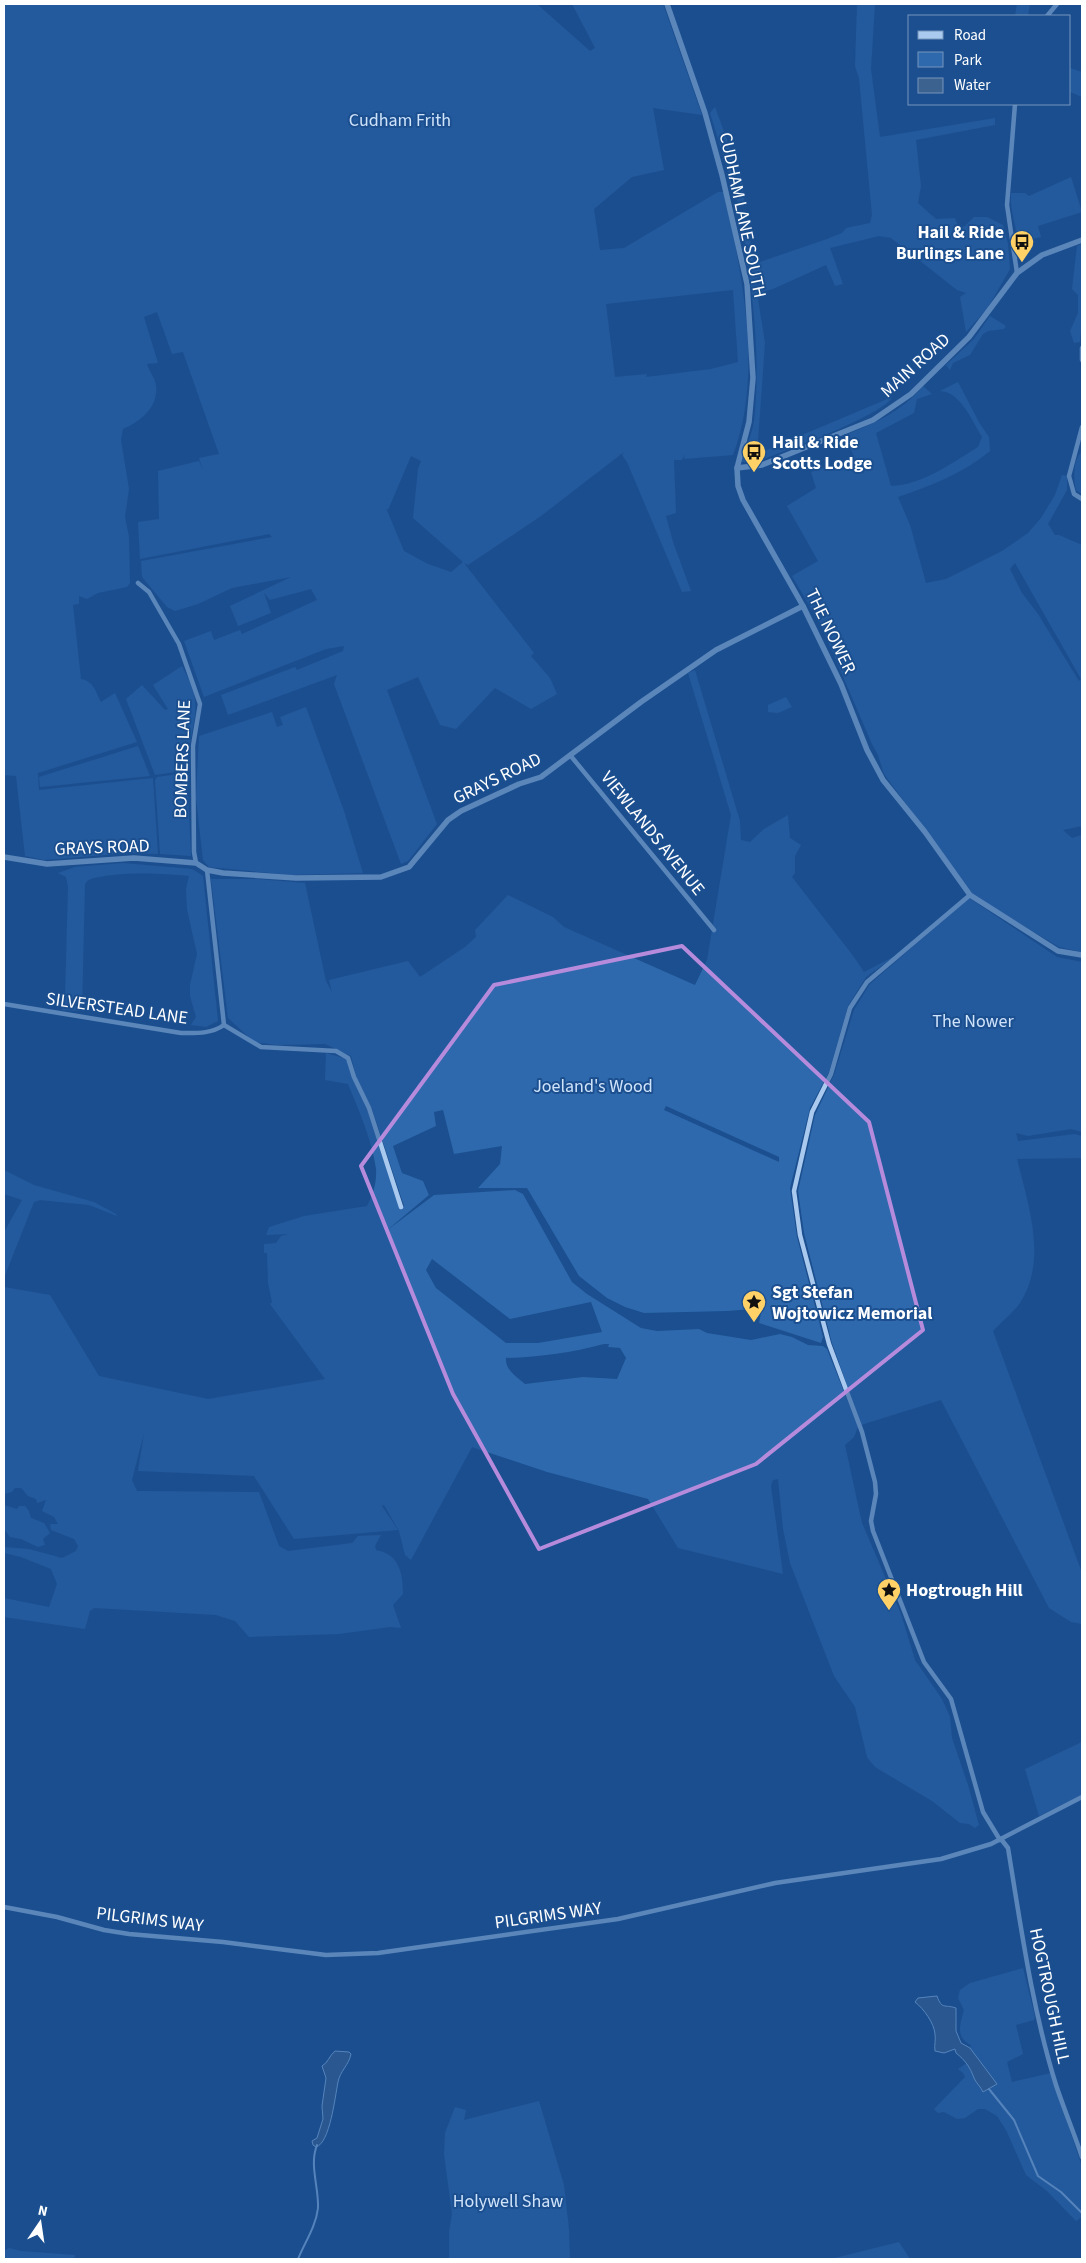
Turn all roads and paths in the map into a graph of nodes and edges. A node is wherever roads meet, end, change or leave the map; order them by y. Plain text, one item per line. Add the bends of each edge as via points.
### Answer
1 (667, 4) edge
2 (1057, 4) edge
3 (1048, 15) edge
4 (1015, 105) edge
5 (1082, 240) edge
6 (1017, 272) junction
7 (1082, 348) edge
8 (1082, 360) edge
9 (1082, 427) edge
10 (737, 468) junction
11 (1082, 499) edge
12 (138, 583) dead end
13 (803, 606) junction
14 (570, 755) junction
15 (4, 857) edge
16 (196, 863) junction
17 (207, 870) junction
18 (970, 895) junction
19 (714, 930) dead end
20 (1082, 955) edge
21 (4, 1004) edge
22 (224, 1025) junction
23 (402, 1207) dead end
24 (1082, 1798) edge
25 (1001, 1839) junction
26 (4, 1907) edge
27 (1082, 2157) edge

1 - 10 street, CUDHAM LANE SOUTH via 707,122 747,284 753,378 749,422
2 - 3 street
4 - 6 street via 1007,205
5 - 6 street, MAIN ROAD via 1042,255
6 - 10 street, MAIN ROAD via 969,337 903,399 872,420 762,465
7 - 8 street
9 - 11 street via 1069,476 1074,494
10 - 13 street, THE NOWER via 743,500
12 - 16 street, BOMBERS LANE via 149,592 180,644 200,704 193,746
13 - 14 street, GRAYS ROAD via 716,650
13 - 18 street, THE NOWER via 841,684 872,761
14 - 17 street, GRAYS ROAD via 541,777 461,811 448,820 409,867 381,877 296,878
14 - 19 street, VIEWLANDS AVENUE
15 - 16 street, GRAYS ROAD via 47,864 134,858
16 - 17 street, GRAYS ROAD
17 - 22 street
18 - 20 street, THE NOWER via 1058,951
18 - 25 street, HOGTROUGH HILL via 867,982 850,1008 831,1074 812,1112 794,1191 800,1235 829,1344 862,1432 875,1482 873,1531 924,1662 951,1699 983,1812
21 - 22 street, SILVERSTEAD LANE via 181,1032 202,1033
22 - 23 street via 261,1046 336,1051 348,1058 369,1108
24 - 25 street, PILGRIMS WAY
25 - 26 street, PILGRIMS WAY via 978,1850 941,1859 775,1883 618,1919 378,1952 326,1955 129,1934
25 - 27 street, HOGTROUGH HILL via 1008,1848 1023,1941 1056,2085

